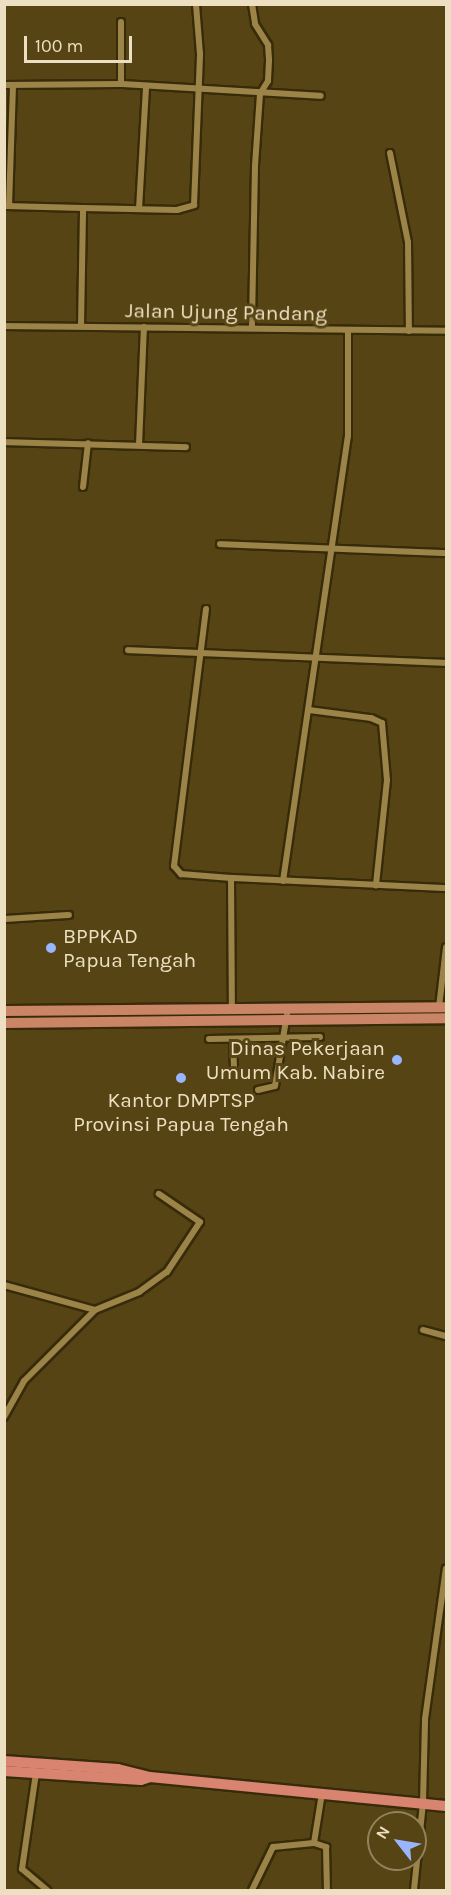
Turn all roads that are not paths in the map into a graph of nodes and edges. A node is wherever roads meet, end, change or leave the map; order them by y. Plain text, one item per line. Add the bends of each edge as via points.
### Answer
1 (196, 4) edge
2 (252, 4) edge
3 (121, 22) dead end
4 (121, 84) junction
5 (4, 85) edge
6 (13, 85) junction
7 (146, 86) junction
8 (199, 88) junction
9 (260, 94) junction
10 (321, 96) dead end
11 (390, 153) dead end
12 (7, 206) edge
13 (83, 208) junction
14 (140, 209) junction
15 (4, 326) edge
16 (81, 326) junction
17 (144, 327) junction
18 (252, 327) junction
19 (348, 330) junction
20 (409, 331) junction
21 (447, 331) edge
22 (4, 442) edge
23 (88, 443) junction
24 (139, 445) junction
25 (186, 447) dead end
26 (83, 487) dead end
27 (220, 544) dead end
28 (332, 550) junction
29 (447, 553) edge
30 (206, 609) dead end
31 (128, 650) dead end
32 (200, 654) junction
33 (317, 658) junction
34 (447, 663) edge
35 (309, 710) junction
36 (231, 878) junction
37 (283, 881) junction
38 (376, 885) junction
39 (447, 888) edge
40 (69, 915) dead end
41 (4, 919) edge
42 (447, 947) edge
43 (443, 1007) edge
44 (232, 1009) junction
45 (8, 1011) edge
46 (288, 1014) junction
47 (447, 1018) edge
48 (8, 1023) edge
49 (320, 1037) dead end
50 (285, 1038) junction
51 (209, 1039) dead end
52 (233, 1039) junction
53 (234, 1076) dead end
54 (258, 1090) dead end
55 (159, 1194) dead end
56 (4, 1286) edge
57 (95, 1310) junction
58 (423, 1330) dead end
59 (447, 1336) edge
60 (4, 1417) edge
61 (447, 1568) edge
62 (5, 1766) edge
63 (36, 1773) junction
64 (150, 1777) junction
65 (322, 1793) junction
66 (423, 1803) junction
67 (447, 1806) edge
68 (314, 1842) junction
69 (47, 1890) edge
70 (252, 1890) edge
71 (327, 1890) edge
72 (414, 1890) edge

1 - 8 street
2 - 9 street via 256,27 269,50 268,81
3 - 4 street
4 - 6 street
4 - 7 street
5 - 6 street
6 - 12 street
7 - 8 street
7 - 14 street
8 - 9 street
8 - 14 street via 194,205 189,209
9 - 10 street
9 - 18 street
11 - 20 street via 408,242
12 - 13 street
13 - 14 street
13 - 16 street
15 - 16 street, Jalan Ujung Pandang
16 - 17 street, Jalan Ujung Pandang
17 - 18 street, Jalan Ujung Pandang
17 - 24 street
18 - 19 street, Jalan Ujung Pandang
19 - 20 street, Jalan Ujung Pandang
19 - 28 street via 349,427
20 - 21 street, Jalan Ujung Pandang
22 - 23 street
23 - 24 street
23 - 26 street
24 - 25 street
27 - 28 street
28 - 29 street
28 - 33 street
30 - 32 street
31 - 32 street
32 - 33 street
32 - 36 street via 175,870
33 - 34 street
33 - 35 street
35 - 37 street
35 - 38 street via 382,723 387,780
36 - 37 street
36 - 44 street
37 - 38 street
38 - 39 street
40 - 41 street
42 - 43 street
43 - 46 main road
44 - 45 main road
44 - 46 main road
45 - 48 main road
46 - 47 main road
46 - 48 main road
46 - 50 street
49 - 50 street
50 - 52 street
50 - 54 street via 275,1086
51 - 52 street
52 - 53 street
55 - 57 street via 199,1218 199,1224 158,1280
56 - 57 street
57 - 60 street via 24,1381
58 - 59 street
61 - 66 street via 425,1719
62 - 63 highway
62 - 64 highway via 118,1769
63 - 64 highway via 141,1780
63 - 69 street via 22,1869
64 - 65 highway
65 - 66 highway
65 - 68 street
66 - 67 highway
66 - 72 street
68 - 70 street via 273,1846
68 - 71 street via 326,1847

